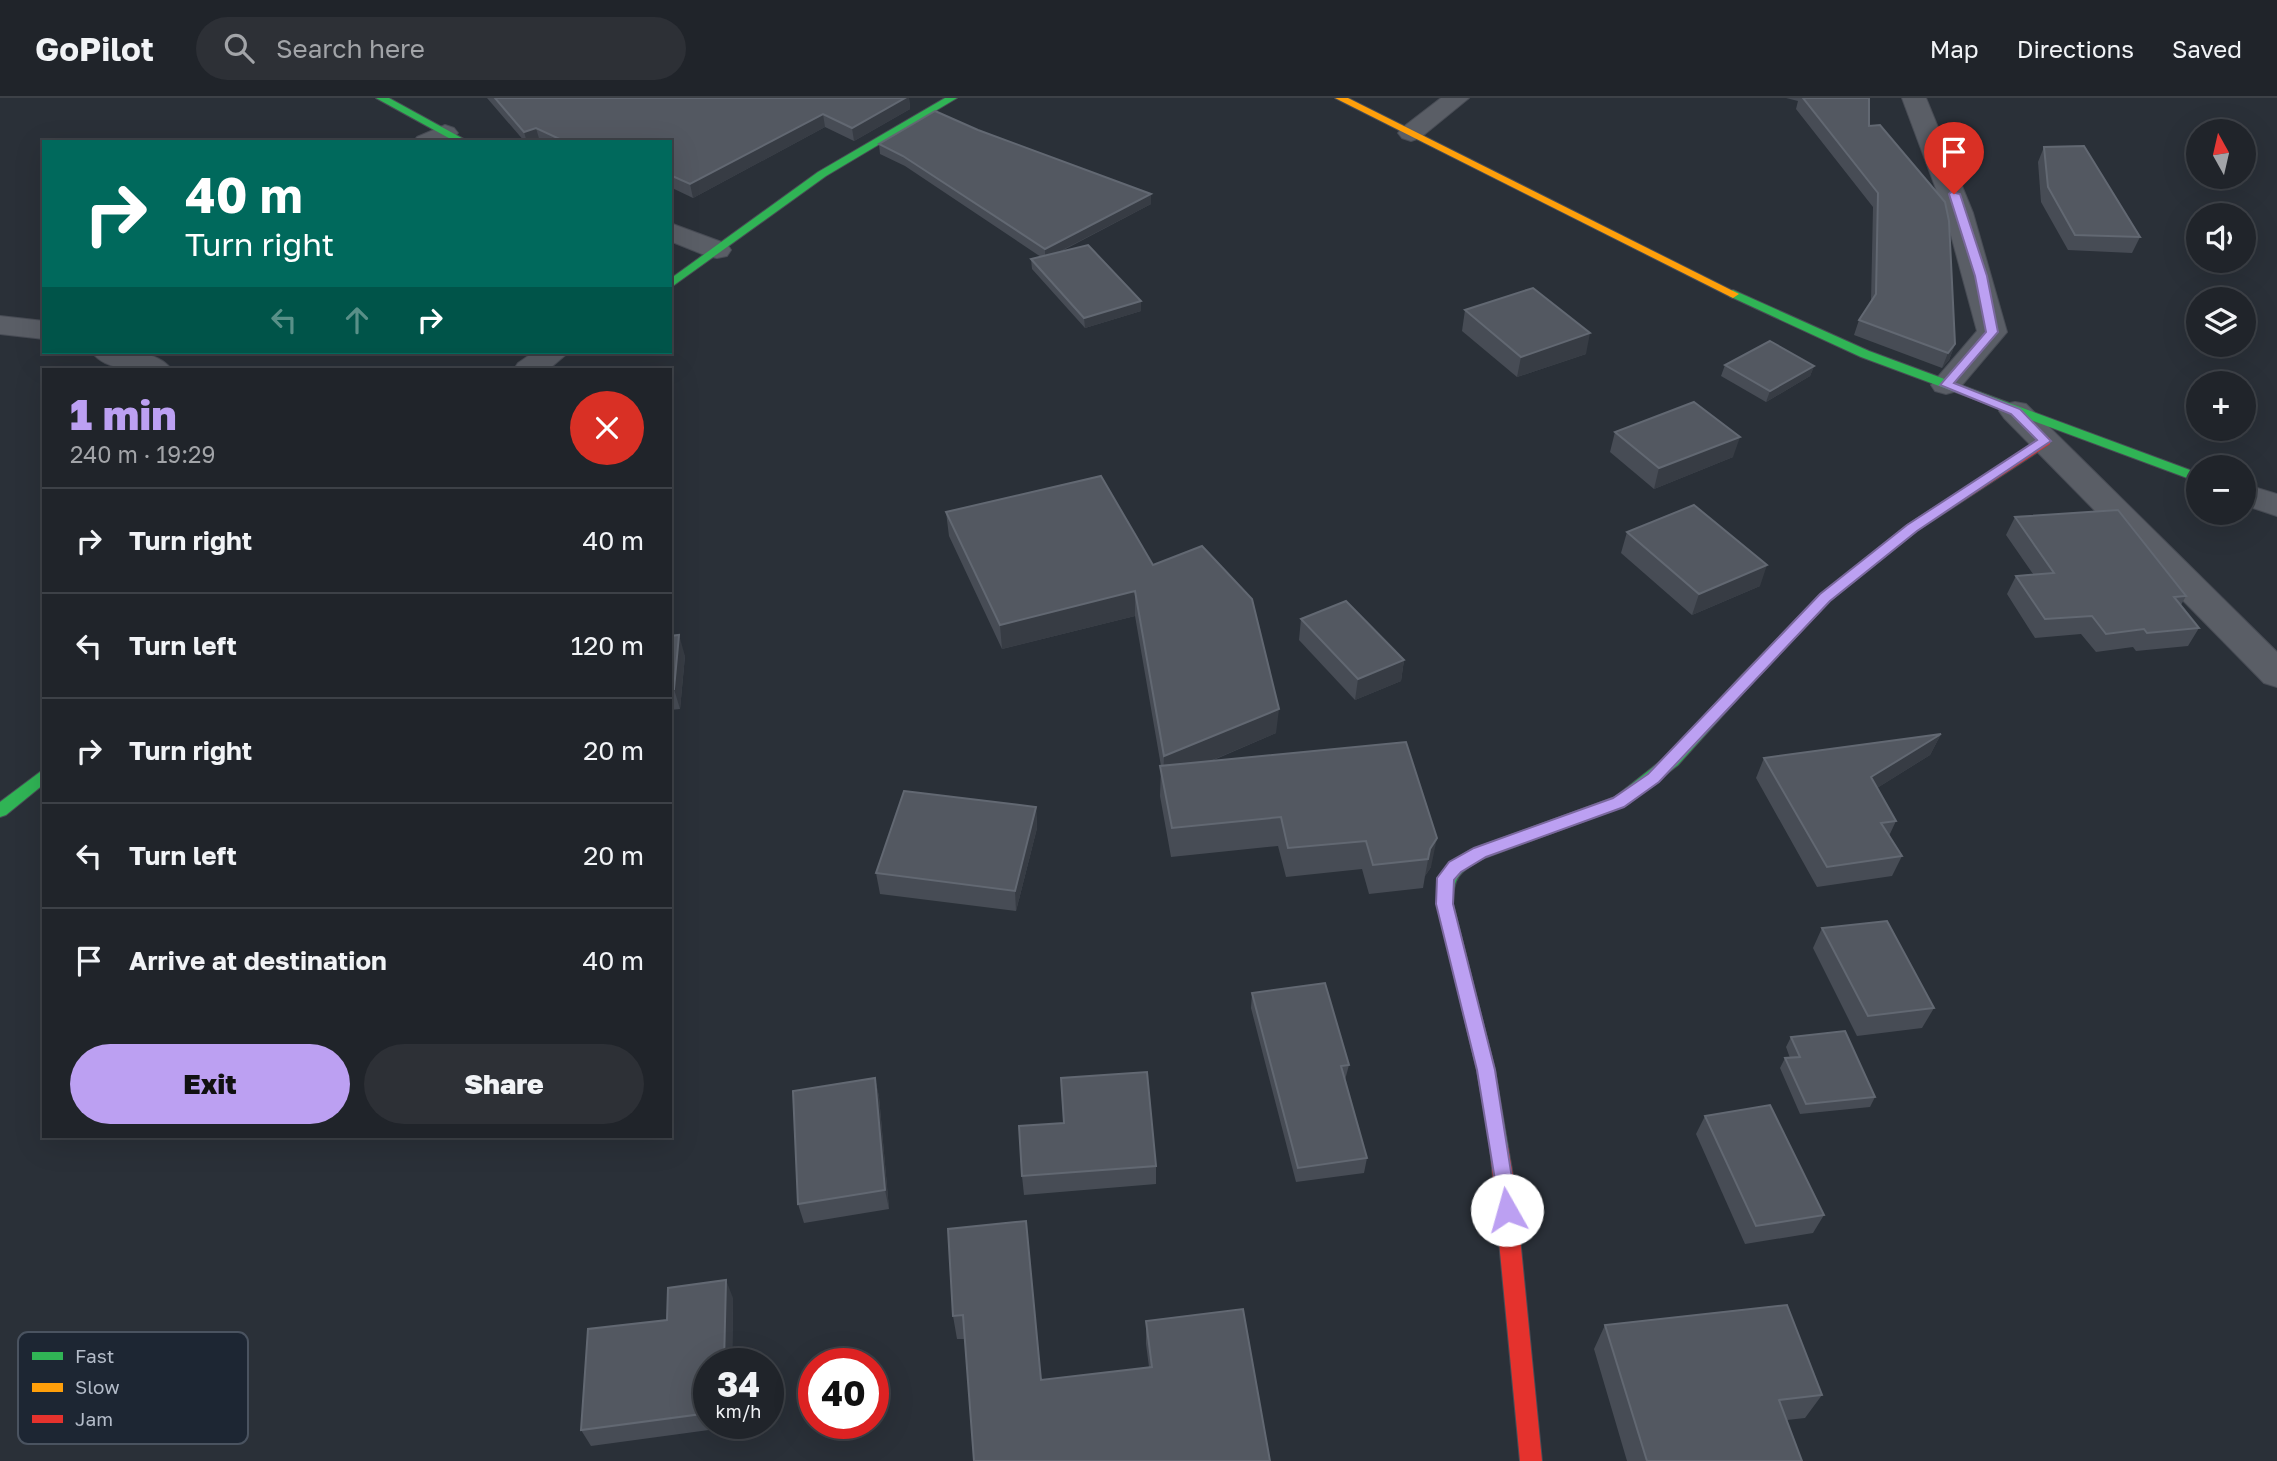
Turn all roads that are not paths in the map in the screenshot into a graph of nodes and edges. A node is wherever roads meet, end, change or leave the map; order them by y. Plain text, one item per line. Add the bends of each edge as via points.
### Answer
1 (381, 98) edge
2 (952, 98) edge
3 (1340, 98) edge
4 (1457, 98) edge
5 (1914, 98) edge
6 (1411, 133) junction
7 (445, 139) edge
8 (672, 232) edge
9 (717, 250) junction
10 (672, 284) edge
11 (113, 354) edge
12 (551, 354) edge
13 (153, 368) edge
14 (530, 368) edge
15 (1946, 385) junction
16 (2015, 411) junction
17 (2045, 441) junction
18 (2186, 474) edge
19 (2256, 498) edge
20 (2277, 506) edge
21 (2277, 674) edge
22 (42, 777) edge
23 (0, 811) edge
24 (1531, 1461) edge

1 - 7 street
2 - 9 street via 822,174
3 - 6 street
4 - 6 street
5 - 15 street via 1954,194 1981,276 1992,332
6 - 15 street via 1707,282
8 - 9 street
9 - 10 street
11 - 13 street
12 - 14 street
15 - 16 street
16 - 17 street
16 - 18 street
17 - 21 street
17 - 24 street via 1912,528 1825,598 1653,778 1619,802 1480,852 1446,878 1445,904 1486,1070 1505,1187
19 - 20 street
22 - 23 street

